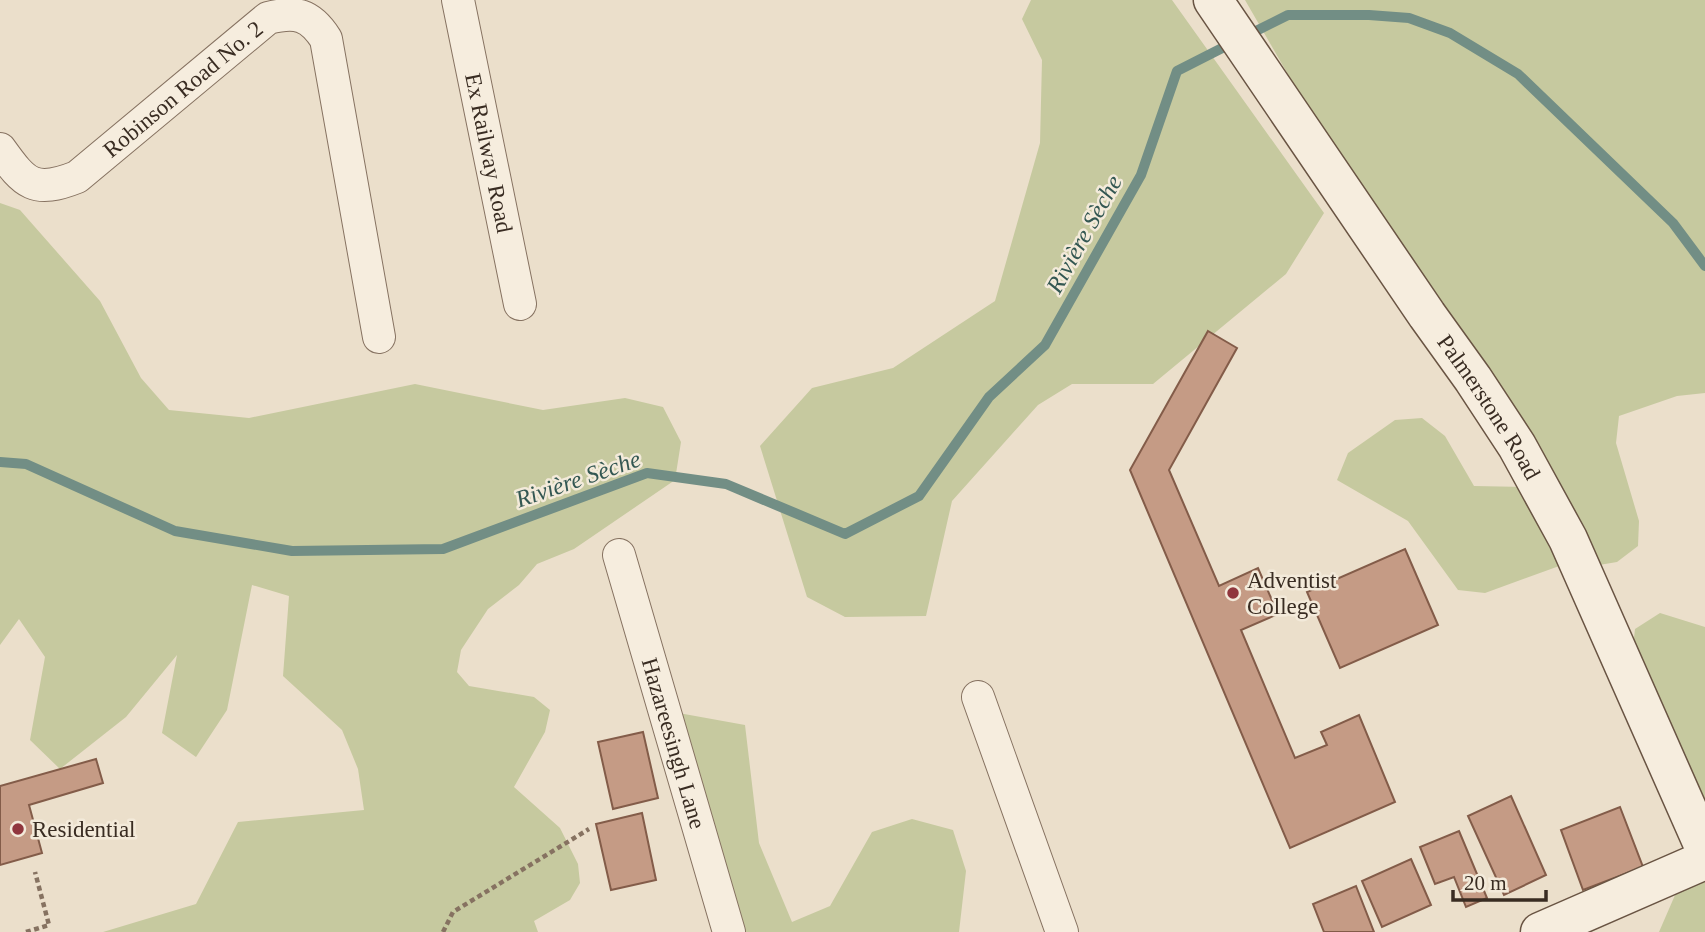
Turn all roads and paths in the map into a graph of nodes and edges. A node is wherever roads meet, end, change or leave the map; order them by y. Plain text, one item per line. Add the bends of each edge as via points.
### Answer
1 (458, 0) edge
2 (1220, 11) edge
3 (0, 149) edge
4 (520, 304) dead end
5 (379, 337) dead end
6 (619, 555) dead end
7 (1584, 576) junction
8 (978, 697) dead end
9 (1705, 803) edge
10 (589, 829) dead end
11 (1705, 849) edge
12 (1705, 860) edge
13 (35, 872) dead end
14 (26, 932) edge
15 (443, 932) edge
16 (729, 932) edge
17 (1062, 932) edge
18 (1540, 932) edge

1 - 4 street, Ex Railway Road
2 - 7 main road, Palmerstone Road via 1502,424
3 - 5 street, Robinson Road No. 2 via 19,175 37,186 77,177 268,18 285,13 303,16 317,25 326,39
6 - 16 street, Hazareesingh Lane
7 - 9 main road via 1624,631
7 - 11 main road, Palmerstone Road
8 - 17 street
10 - 15 path via 453,912
12 - 18 main road
13 - 14 path via 49,925

